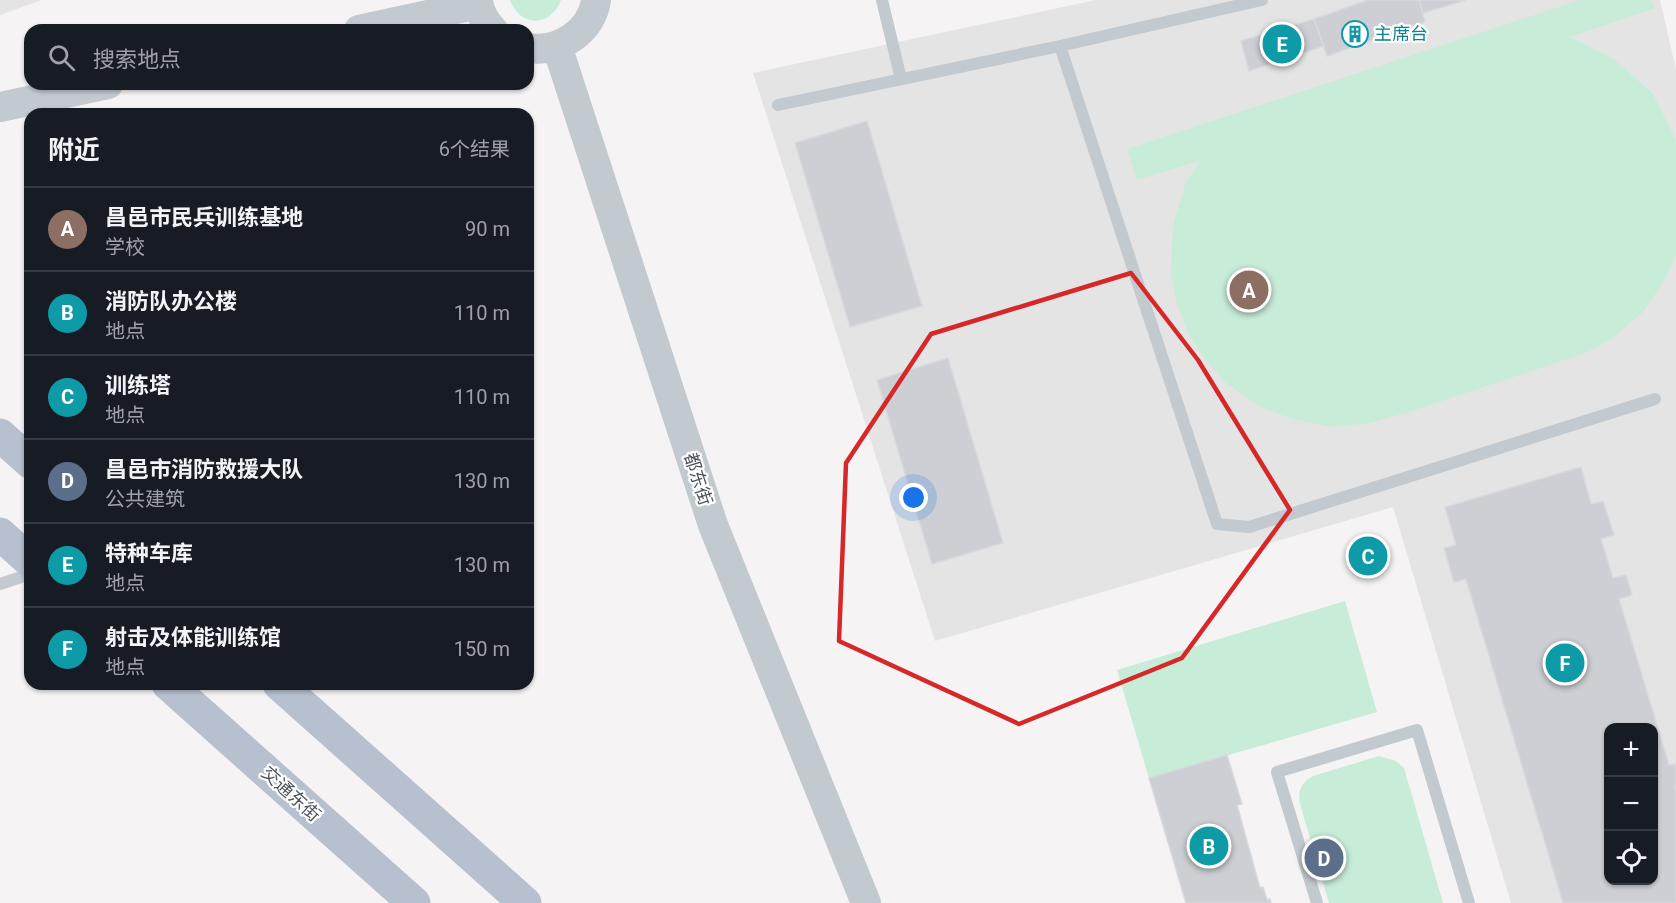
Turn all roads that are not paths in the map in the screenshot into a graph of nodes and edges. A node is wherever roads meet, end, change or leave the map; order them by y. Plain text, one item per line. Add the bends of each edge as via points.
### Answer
1 (596, 0) edge
2 (882, 0) edge
3 (1262, 0) edge
4 (478, 2) edge
5 (384, 24) edge
6 (487, 24) edge
7 (1060, 46) junction
8 (542, 47) edge
9 (901, 79) junction
10 (80, 90) edge
11 (778, 105) dead end
12 (0, 107) edge
13 (1655, 399) dead end
14 (0, 435) edge
15 (24, 457) edge
16 (0, 534) edge
17 (24, 556) edge
18 (24, 576) edge
19 (0, 584) edge
20 (175, 690) edge
21 (286, 690) edge
22 (414, 903) edge
23 (525, 903) edge
24 (866, 903) edge
25 (1317, 903) edge
26 (1469, 903) edge

1 - 8 street via 587,23 574,37
2 - 9 lane
3 - 7 lane
4 - 5 street
4 - 6 street
7 - 9 lane
7 - 13 lane via 1217,524 1249,527
8 - 24 street, 都东街 via 713,525
9 - 11 lane
10 - 12 street
14 - 15 main road
16 - 17 main road
18 - 19 lane
20 - 22 main road, 交通东街
21 - 23 main road
25 - 26 lane via 1277,772 1417,730

